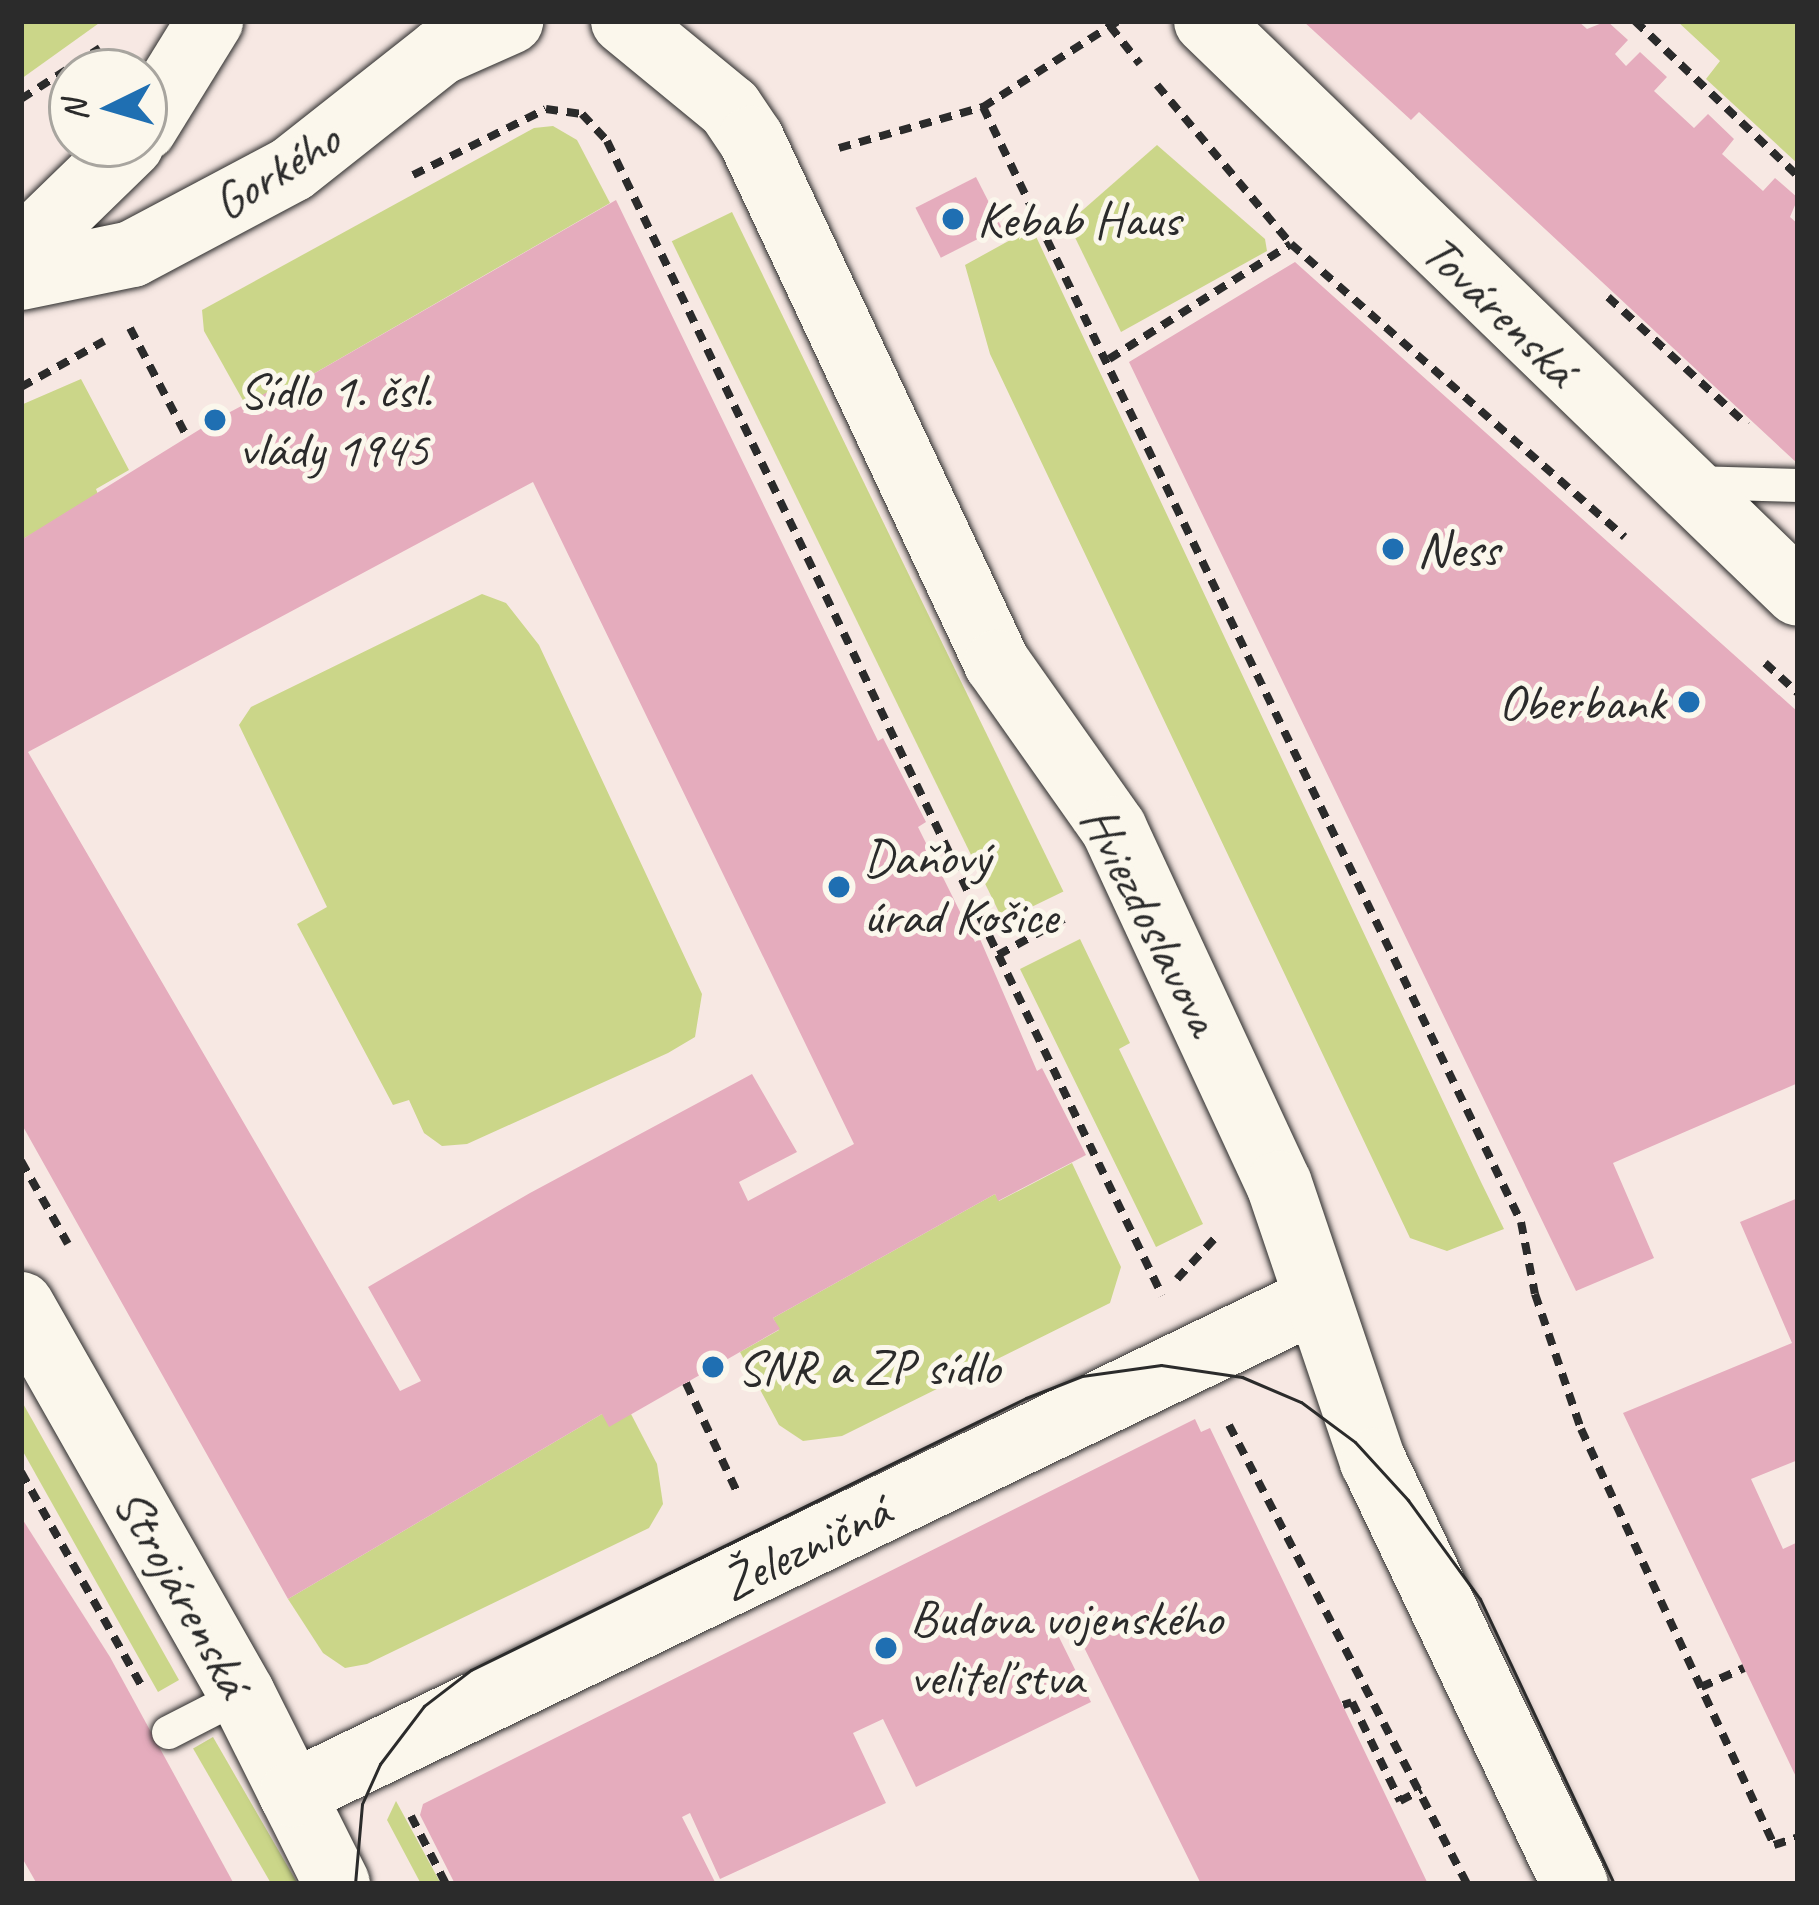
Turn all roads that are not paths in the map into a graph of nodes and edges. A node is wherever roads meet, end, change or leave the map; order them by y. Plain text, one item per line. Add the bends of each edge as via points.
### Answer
1 (210, 21) edge
2 (510, 21) edge
3 (624, 21) edge
4 (1207, 21) edge
5 (168, 89) edge
6 (106, 168) edge
7 (21, 251) edge
8 (21, 277) edge
9 (1678, 481) junction
10 (1798, 484) edge
11 (1798, 593) edge
12 (1317, 1298) junction
13 (21, 1305) edge
14 (242, 1694) junction
15 (168, 1732) dead end
16 (292, 1794) junction
17 (337, 1884) edge
18 (1575, 1884) edge

1 - 5 street
2 - 8 street, Gorkého via 440,52 292,169 132,254
3 - 12 street, Hviezdoslavova via 730,108 751,140 997,663 1114,829 1279,1184
4 - 9 street, Továrenská
6 - 7 street
9 - 10 lane
9 - 11 street, Továrenská
12 - 16 street, Železničná
12 - 18 street, Hviezdoslavova via 1373,1461
13 - 14 street, Strojárenská
14 - 15 lane
14 - 16 street, Strojárenská
16 - 17 street, Strojárenská

